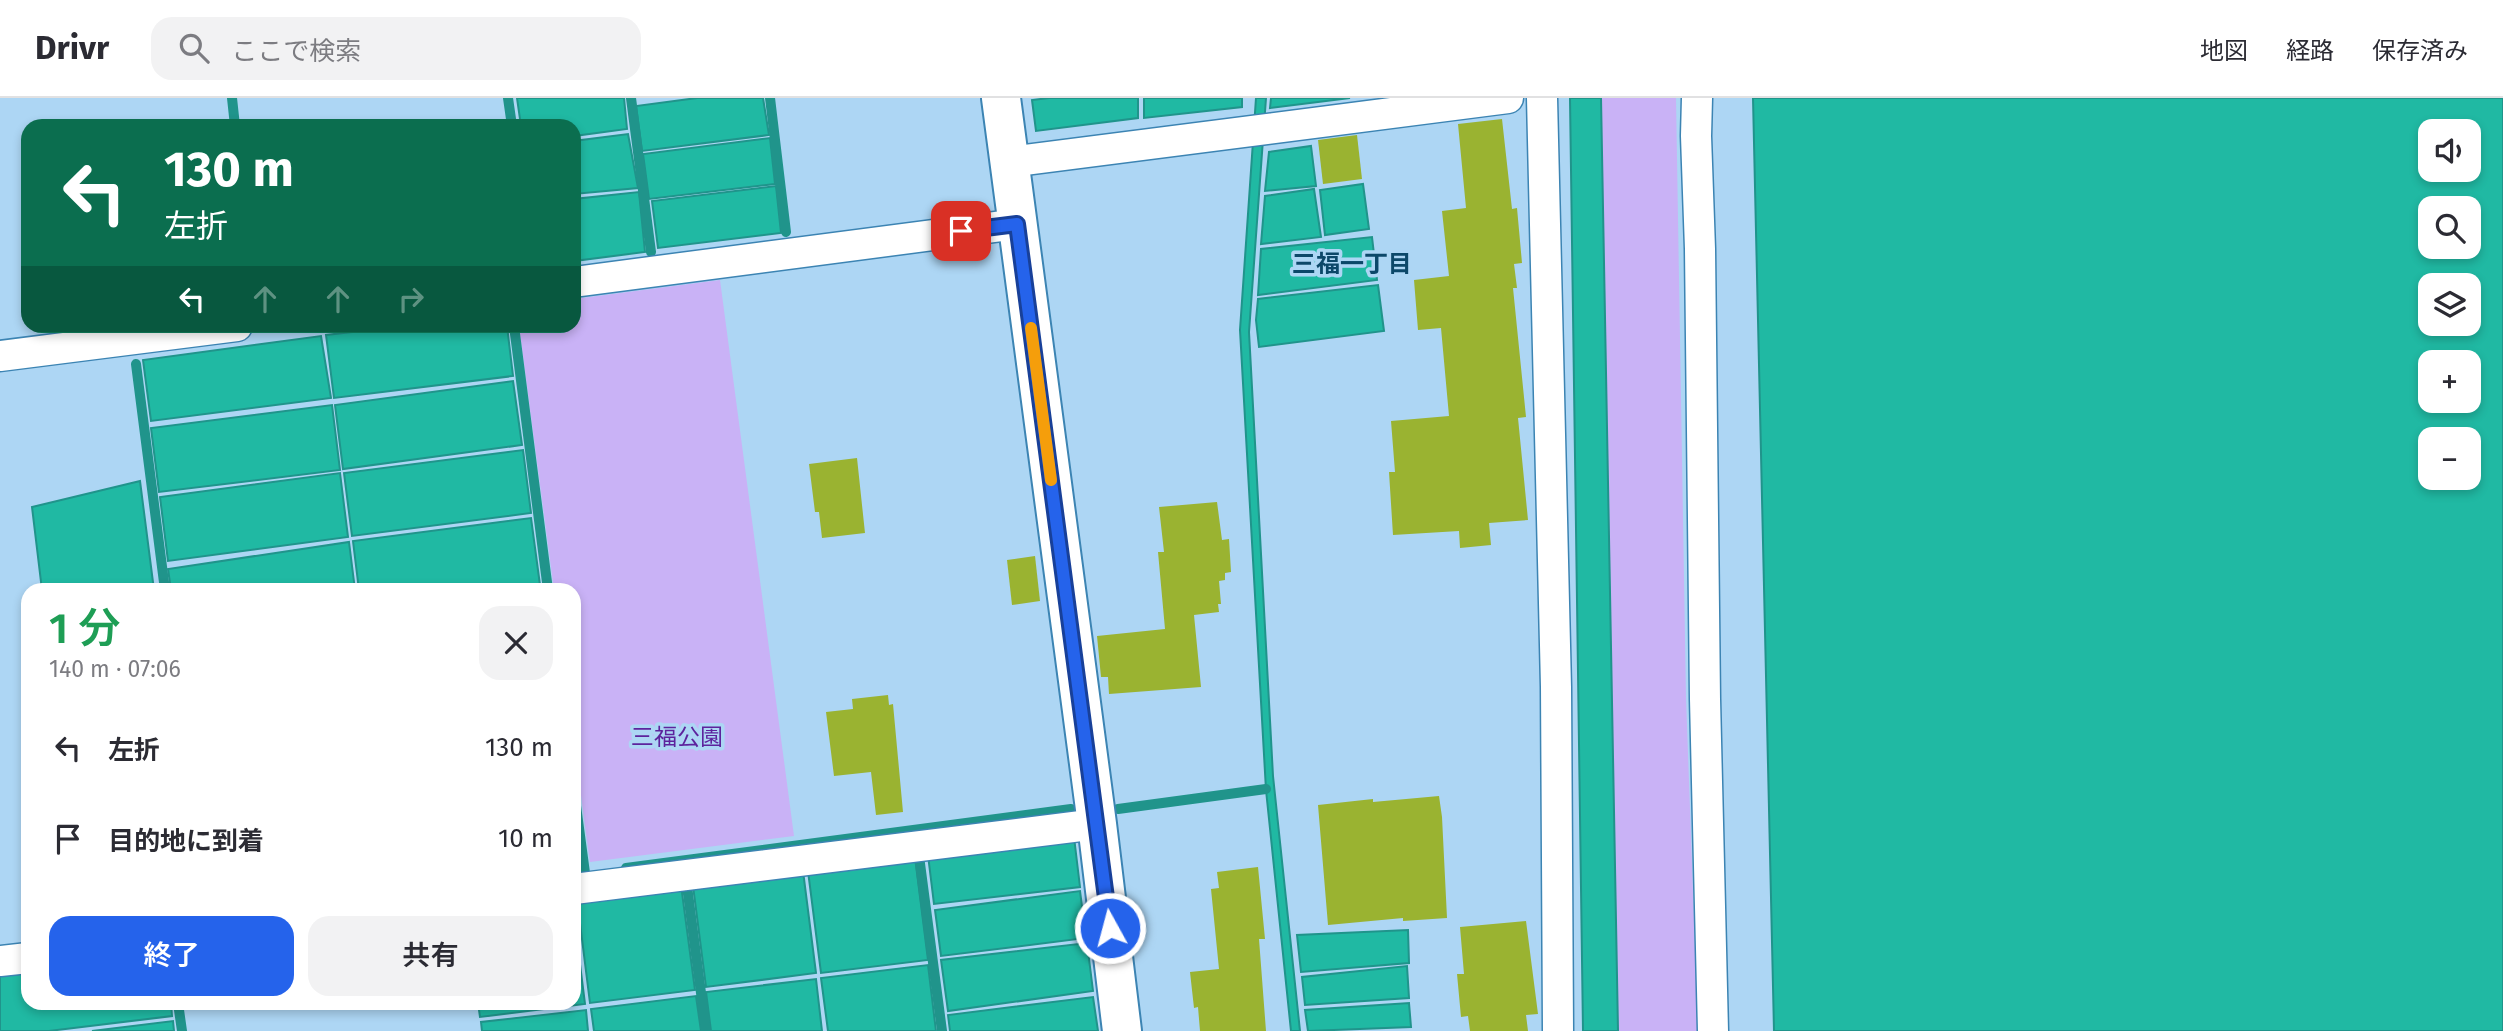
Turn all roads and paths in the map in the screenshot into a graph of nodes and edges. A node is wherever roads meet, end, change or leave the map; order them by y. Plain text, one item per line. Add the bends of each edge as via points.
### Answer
1 (1000, 98) edge
2 (1508, 98) edge
3 (1542, 98) edge
4 (1697, 98) edge
5 (1009, 162) junction
6 (1017, 224) junction
7 (581, 281) edge
8 (182, 333) edge
9 (0, 356) edge
10 (1097, 824) junction
11 (581, 888) edge
12 (21, 959) edge
13 (0, 961) edge
14 (1122, 1031) edge
15 (1558, 1031) edge
16 (1713, 1031) edge

1 - 5 street
2 - 5 street
3 - 15 street via 1556,687
4 - 16 street
5 - 6 street
6 - 7 street
6 - 10 street
8 - 9 street
10 - 11 street
10 - 14 street
12 - 13 street

